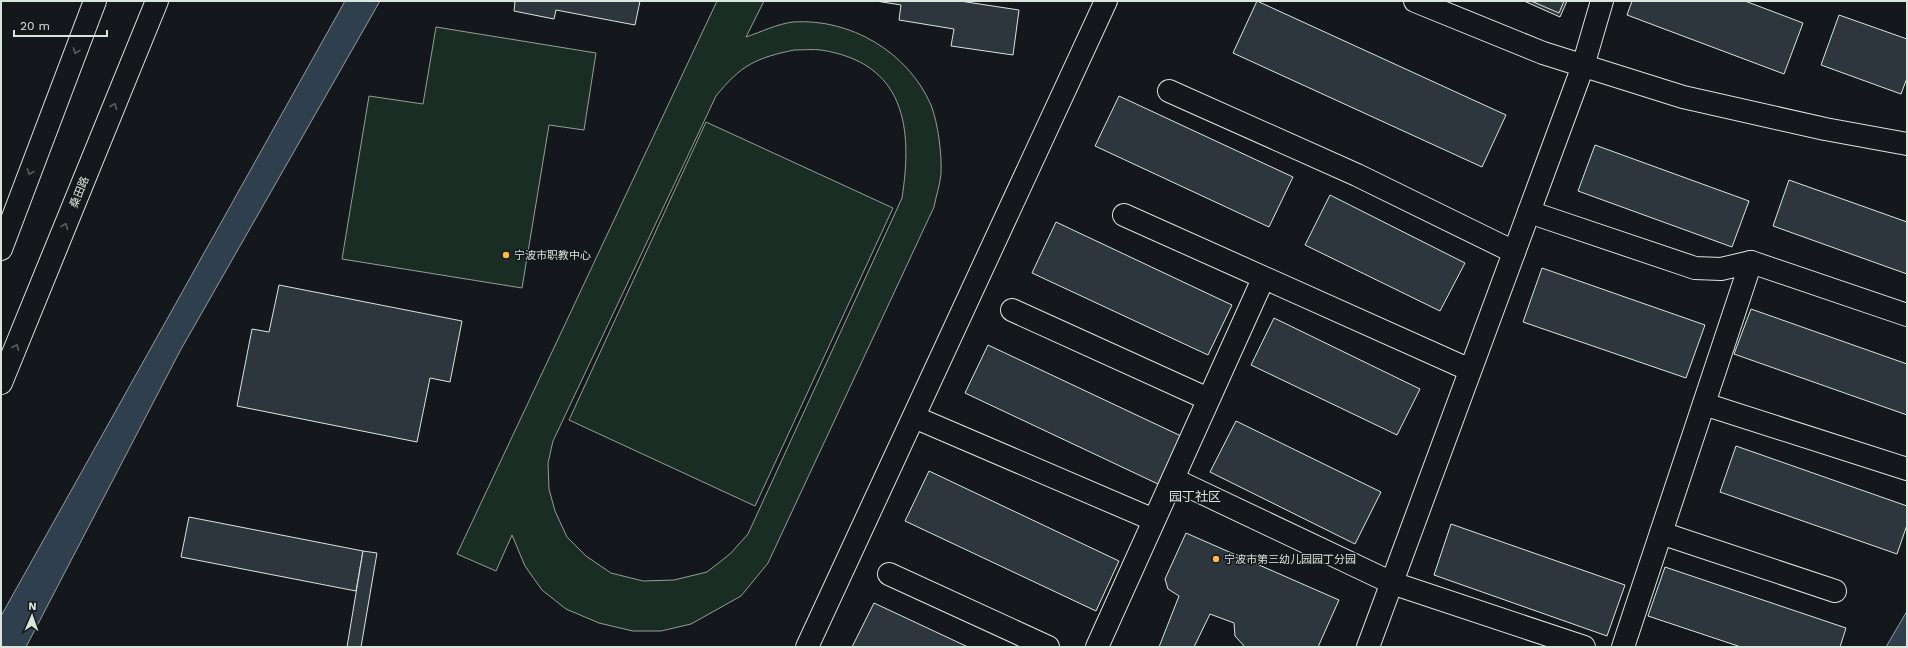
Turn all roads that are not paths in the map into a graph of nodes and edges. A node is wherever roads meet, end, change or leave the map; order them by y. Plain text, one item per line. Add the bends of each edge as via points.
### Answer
1 (95, 1) edge
2 (157, 1) edge
3 (1106, 1) edge
4 (1415, 1) edge
5 (1602, 1) edge
6 (1583, 66) junction
7 (1169, 91) dead end
8 (1907, 144) edge
9 (1529, 212) junction
10 (1124, 215) dead end
11 (1, 249) edge
12 (1514, 252) junction
13 (1751, 262) junction
14 (1263, 279) junction
15 (1012, 310) dead end
16 (1907, 315) edge
17 (1470, 370) junction
18 (1, 383) edge
19 (1208, 399) junction
20 (1704, 404) junction
21 (914, 417) junction
22 (1907, 469) edge
23 (1173, 479) junction
24 (1154, 520) junction
25 (1661, 533) junction
26 (889, 574) dead end
27 (1392, 583) junction
28 (1835, 591) dead end
29 (807, 647) edge
30 (1048, 647) edge
31 (1097, 647) edge
32 (1368, 647) edge
33 (1584, 647) edge
34 (1623, 647) edge

1 -> 11 street
18 -> 2 street, 桑田路
3 - 21 street
4 - 6 street via 1543,53
5 - 6 street
6 - 8 street via 1683,98
6 - 9 street
7 - 12 street via 1357,174
9 - 12 street
9 - 13 street via 1695,268 1721,269
10 - 14 street
12 - 17 street
13 - 16 street
13 - 20 street
14 - 17 street
14 - 19 street
15 - 19 street
17 - 27 street
19 - 23 street
20 - 22 street
20 - 25 street
21 - 24 street
21 - 29 street
23 - 24 street
23 - 27 street
24 - 31 street
25 - 28 street
25 - 34 street
26 - 30 street
27 - 32 street
27 - 33 street

